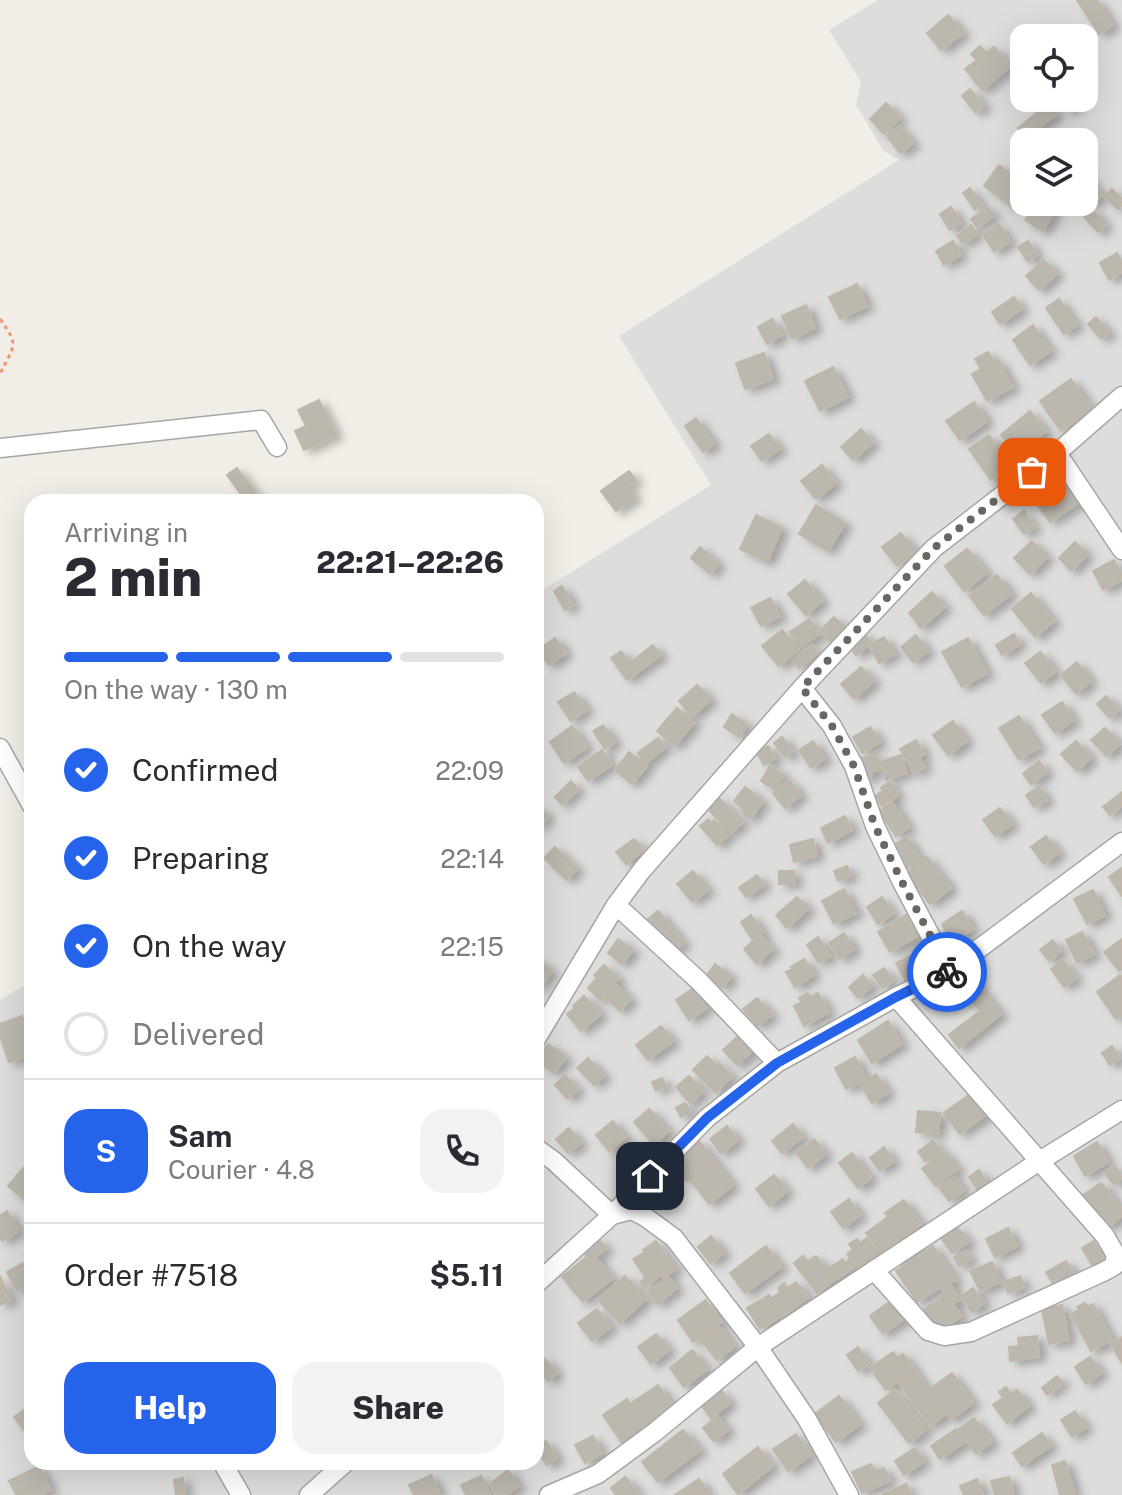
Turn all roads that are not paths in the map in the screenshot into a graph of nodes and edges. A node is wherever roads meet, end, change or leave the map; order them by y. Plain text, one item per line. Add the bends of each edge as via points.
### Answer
1 (1122, 396) edge
2 (277, 447) dead end
3 (0, 448) edge
4 (1057, 453) junction
5 (1122, 550) edge
6 (802, 688) junction
7 (0, 748) edge
8 (24, 792) edge
9 (1122, 842) edge
10 (616, 905) junction
11 (949, 971) junction
12 (896, 997) junction
13 (544, 1026) edge
14 (777, 1063) junction
15 (1122, 1110) edge
16 (544, 1154) edge
17 (1038, 1162) junction
18 (612, 1215) junction
19 (874, 1270) junction
20 (544, 1277) edge
21 (758, 1347) junction
22 (227, 1470) edge
23 (337, 1470) edge
24 (241, 1495) edge
25 (309, 1495) edge
26 (549, 1495) edge
27 (849, 1495) edge

1 - 4 street
2 - 3 street via 261,420
4 - 5 street
4 - 6 street via 934,548
6 - 10 street
6 - 11 street via 854,766 875,826
7 - 8 street
9 - 11 street
10 - 13 street
10 - 14 street
11 - 12 street
12 - 14 street
12 - 17 street
14 - 18 street via 707,1118
15 - 17 street
16 - 18 street
17 - 19 street
17 - 19 street via 1105,1236 1116,1255 1114,1266 971,1332 944,1336 928,1331
18 - 20 street
18 - 21 street via 631,1210 674,1238
19 - 21 street
21 - 26 street via 598,1474
21 - 27 street via 807,1419
22 - 24 street
23 - 25 street

